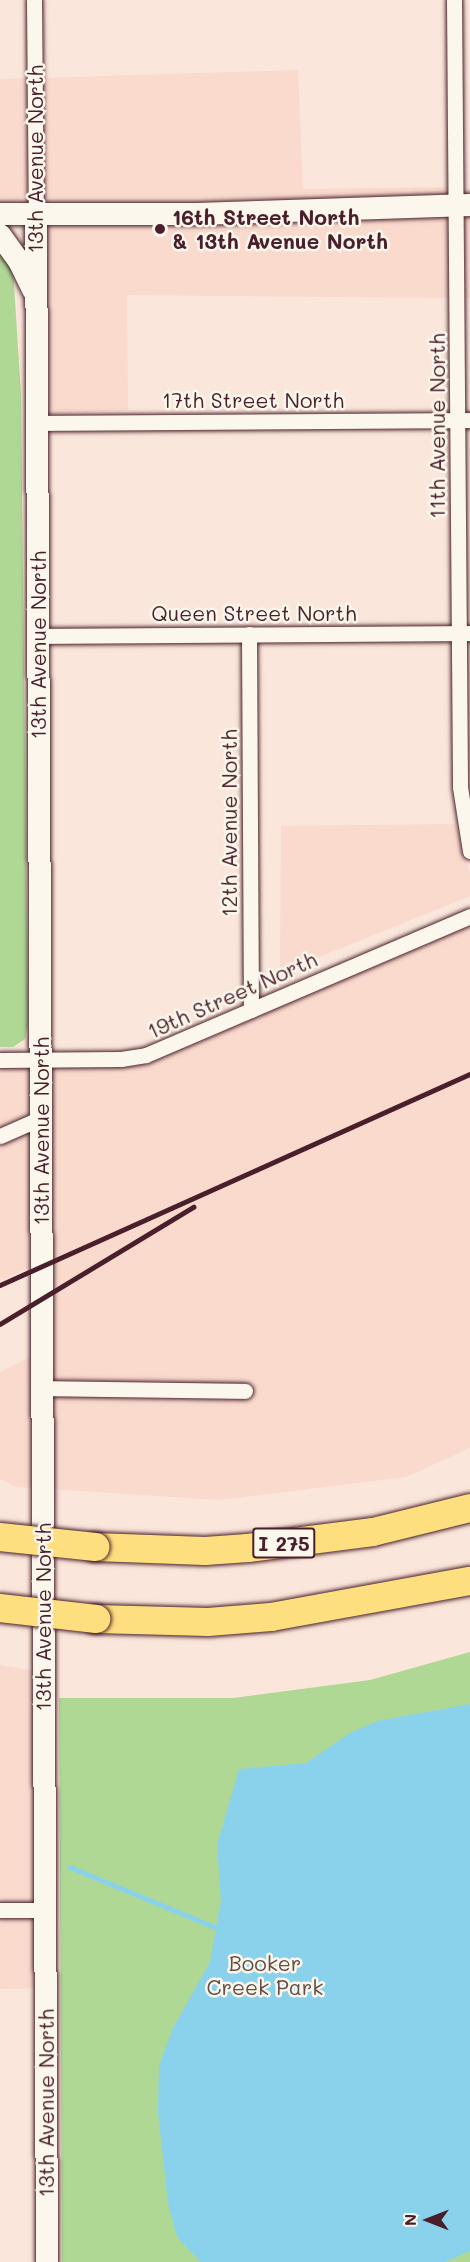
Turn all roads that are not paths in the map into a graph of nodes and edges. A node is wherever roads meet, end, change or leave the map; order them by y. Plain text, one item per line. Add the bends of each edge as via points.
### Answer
1 (34, 0) edge
2 (454, 0) edge
3 (463, 205) edge
4 (0, 214) edge
5 (36, 214) junction
6 (0, 235) edge
7 (36, 298) junction
8 (464, 420) edge
9 (37, 423) junction
10 (465, 633) edge
11 (249, 634) junction
12 (38, 636) junction
13 (470, 850) edge
14 (470, 916) edge
15 (251, 1011) junction
16 (0, 1060) edge
17 (40, 1060) junction
18 (41, 1118) junction
19 (0, 1136) edge
20 (42, 1388) junction
21 (245, 1391) dead end
22 (470, 1508) edge
23 (0, 1537) edge
24 (470, 1581) edge
25 (0, 1608) edge
26 (0, 1910) edge
27 (45, 1910) junction
28 (47, 2262) edge

1 - 5 street, 13th Avenue North
2 - 3 street, 11th Avenue North
3 - 5 street via 197,214
3 - 8 street, 11th Avenue North
4 - 5 street
5 - 7 street, 13th Avenue North
6 - 7 street via 19,261
7 - 9 street, 13th Avenue North
8 - 9 street, 17th Street North
8 - 10 street, 11th Avenue North
9 - 12 street, 13th Avenue North
10 - 11 street, Queen Street North
10 - 13 street, 11th Avenue North via 460,787
11 - 12 street, Queen Street North
11 - 15 street, 12th Avenue North
12 - 17 street, 13th Avenue North
14 - 15 street, 19th Street North
15 - 17 street, 19th Street North via 146,1055
16 - 17 street, 19th Street North
17 - 18 street, 13th Avenue North
18 - 19 street
18 - 20 street, 13th Avenue North
20 - 21 street
20 - 27 street, 13th Avenue North
22 - 23 highway, I 275, bridge via 373,1532 248,1548 194,1551 95,1547
24 - 25 highway, bridge via 366,1603 207,1622 96,1619
26 - 27 street
27 - 28 street, 13th Avenue North

